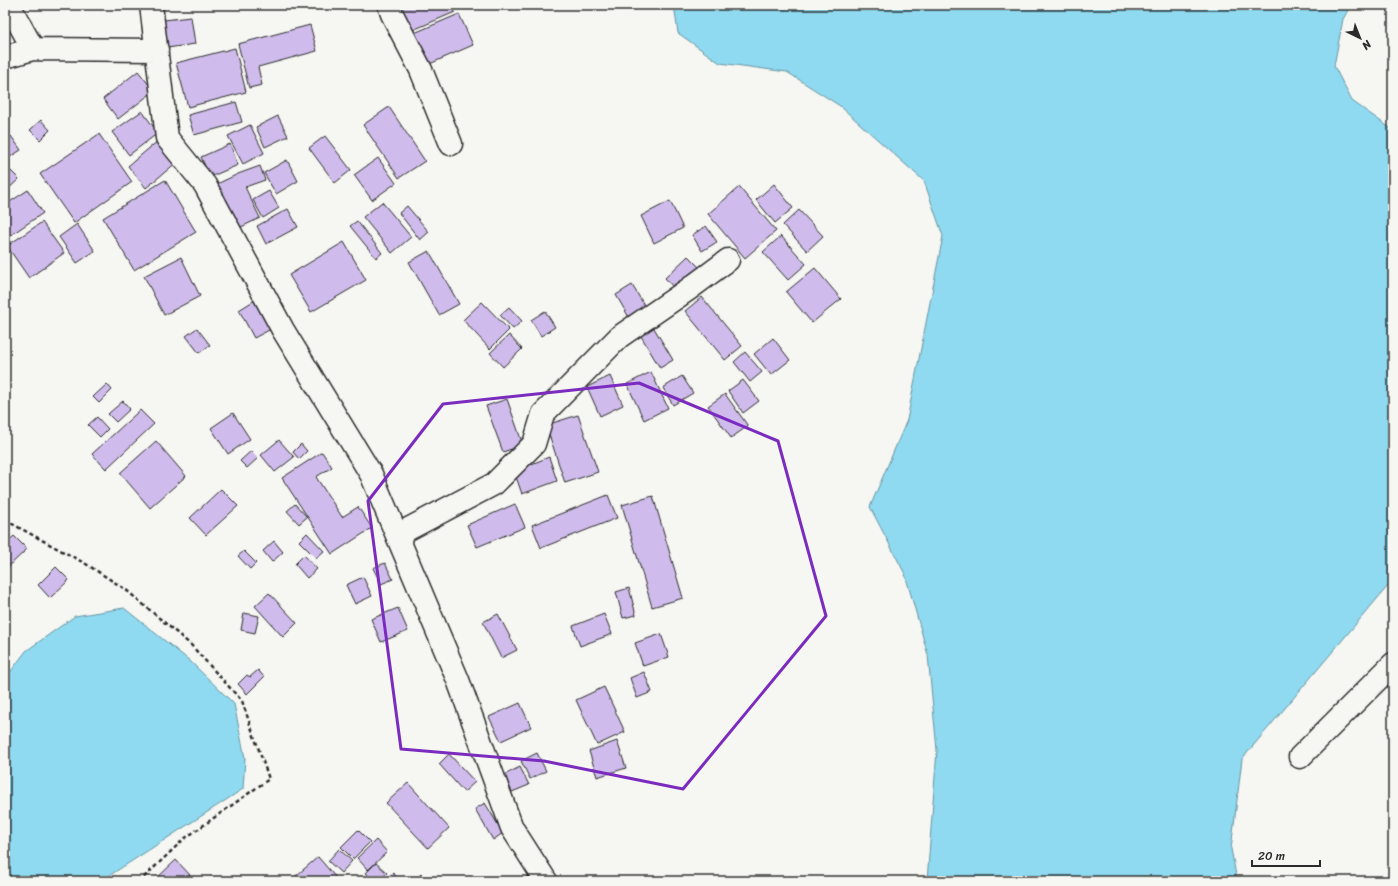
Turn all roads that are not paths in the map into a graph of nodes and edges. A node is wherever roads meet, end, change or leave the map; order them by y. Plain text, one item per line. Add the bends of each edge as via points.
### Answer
1 (9, 5) edge
2 (151, 5) edge
3 (390, 5) edge
4 (33, 48) junction
5 (157, 50) junction
6 (5, 57) edge
7 (451, 144) dead end
8 (728, 260) dead end
9 (397, 535) junction
10 (1393, 664) edge
11 (1300, 757) dead end
12 (546, 881) edge

1 - 4 street
2 - 5 street
3 - 7 street via 392,14 421,70
4 - 5 street
4 - 6 street
5 - 9 street via 168,138 205,185 283,330 371,474
8 - 9 street via 619,337 544,414 534,444 494,484
9 - 12 street via 458,680 512,828
10 - 11 street

